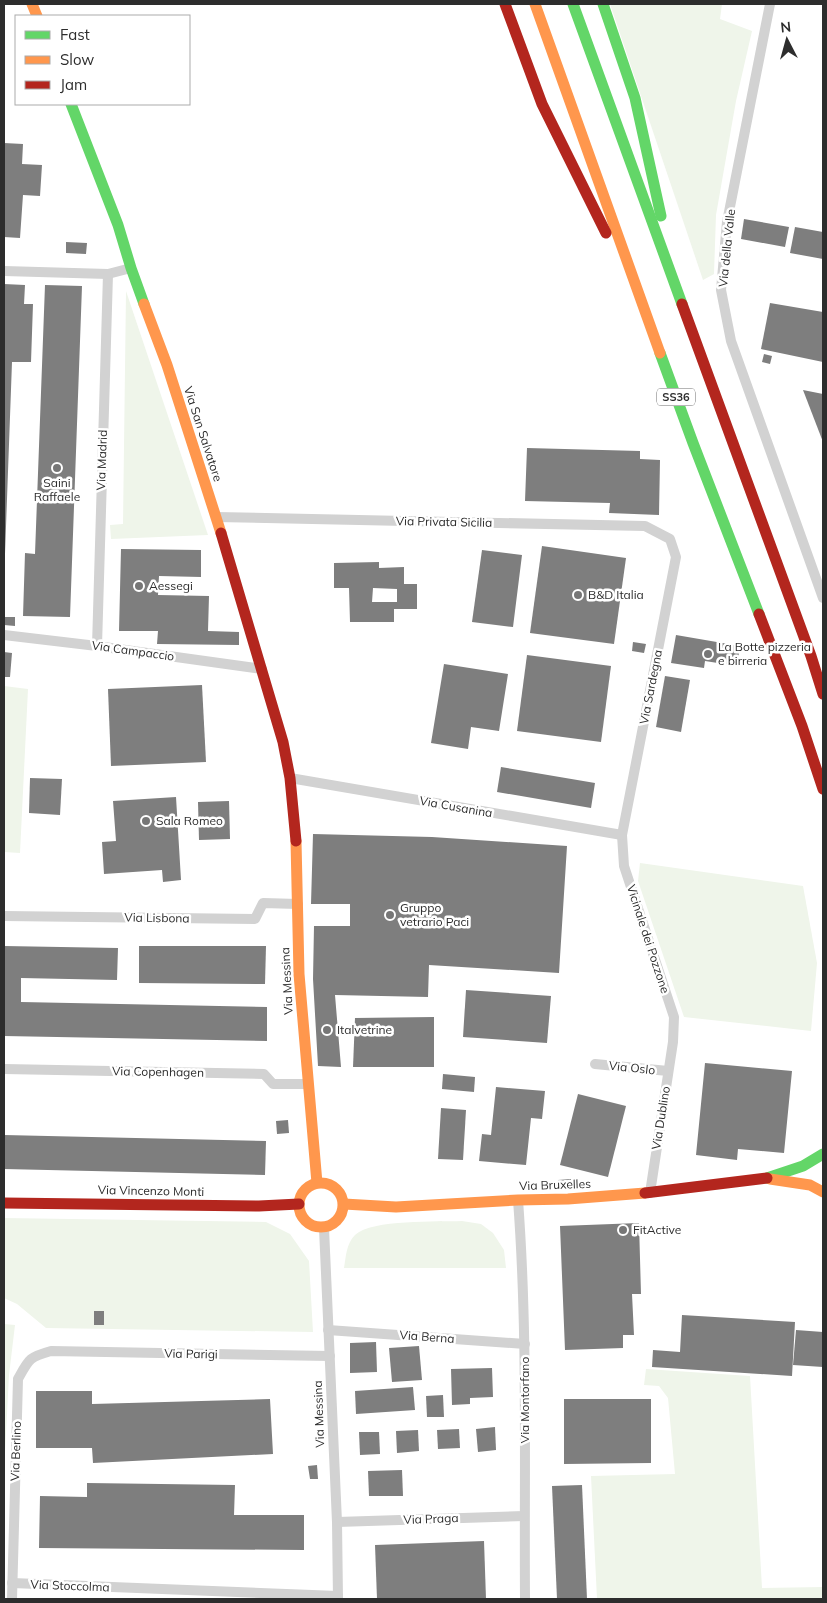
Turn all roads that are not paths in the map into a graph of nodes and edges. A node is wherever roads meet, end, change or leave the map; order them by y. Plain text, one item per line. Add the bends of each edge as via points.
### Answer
1 (506, 4) edge
2 (535, 4) edge
3 (573, 4) edge
4 (603, 4) edge
5 (770, 4) edge
6 (71, 105) edge
7 (131, 268) junction
8 (4, 271) edge
9 (108, 274) junction
10 (678, 291) junction
11 (646, 314) junction
12 (216, 517) junction
13 (670, 539) joint
14 (823, 598) edge
15 (4, 635) edge
16 (97, 646) junction
17 (262, 669) junction
18 (823, 694) edge
19 (290, 778) junction
20 (823, 788) edge
21 (622, 835) junction
22 (298, 904) junction
23 (5, 916) edge
24 (672, 1042) joint
25 (595, 1064) dead end
26 (4, 1069) edge
27 (668, 1071) junction
28 (308, 1084) junction
29 (823, 1154) edge
30 (766, 1178) junction
31 (317, 1183) junction
32 (823, 1192) edge
33 (650, 1193) junction
34 (518, 1200) junction
35 (4, 1203) edge
36 (299, 1204) junction
37 (344, 1204) junction
38 (324, 1228) junction
39 (328, 1330) junction
40 (525, 1344) junction
41 (51, 1351) joint
42 (330, 1356) junction
43 (524, 1516) junction
44 (337, 1522) junction
45 (12, 1583) junction
46 (338, 1598) edge
47 (12, 1599) edge
48 (525, 1599) edge

1 - 11 main road via 542,104
2 - 11 main road, SS36
3 - 10 main road, SS36
4 - 10 main road via 635,98
5 - 14 street, Via della Valle via 728,222 722,290 730,341
6 - 7 main road, Via San Salvatore via 118,225
7 - 9 street
7 - 12 main road, Via San Salvatore via 167,365
8 - 9 street
9 - 16 street, Via Madrid
10 - 18 main road, SS36
11 - 20 main road, SS36
12 - 13 street, Via Privata Sicilia via 645,526
12 - 17 main road, Via San Salvatore
13 - 21 street, Via Sardegna via 676,557
15 - 16 street, Via Campaccio
16 - 17 street, Via Campaccio
17 - 19 main road, Via San Salvatore via 278,720
19 - 21 street, Via Cusanina
19 - 22 main road, Via Messina via 296,828
21 - 24 street, Vicinale dei Pozzone via 624,866 674,1017
22 - 23 street, Via Lisbona via 263,903 255,919
22 - 28 main road, Via Messina via 299,974
24 - 27 street, Via Dublino
25 - 27 street, Via Oslo
26 - 28 street, Via Copenhagen via 264,1074 273,1084
27 - 33 street, Via Dublino
28 - 31 main road, Via Messina
29 - 30 main road via 803,1166
30 - 32 main road via 810,1185
30 - 33 main road, Via Bruxelles
31 - 36 main road via 304,1190
31 - 37 main road via 336,1187
33 - 34 main road, Via Bruxelles
34 - 37 main road, Via Bruxelles via 396,1207
34 - 40 street, Via Montorfano
35 - 36 main road, Via Vincenzo Monti
36 - 38 main road via 303,1219
37 - 38 main road via 336,1222
38 - 39 street, Via Messina
39 - 40 street, Via Berna
39 - 42 street, Via Messina
40 - 43 street, Via Montorfano
41 - 42 street, Via Parigi
41 - 45 street, Via Berlino via 35,1355 18,1379
42 - 44 street, Via Messina
43 - 44 street, Via Praga
43 - 48 street, Via Montorfano
44 - 46 street, Via Messina
45 - 46 street, Via Stoccolma
45 - 47 street, Via Berlino

